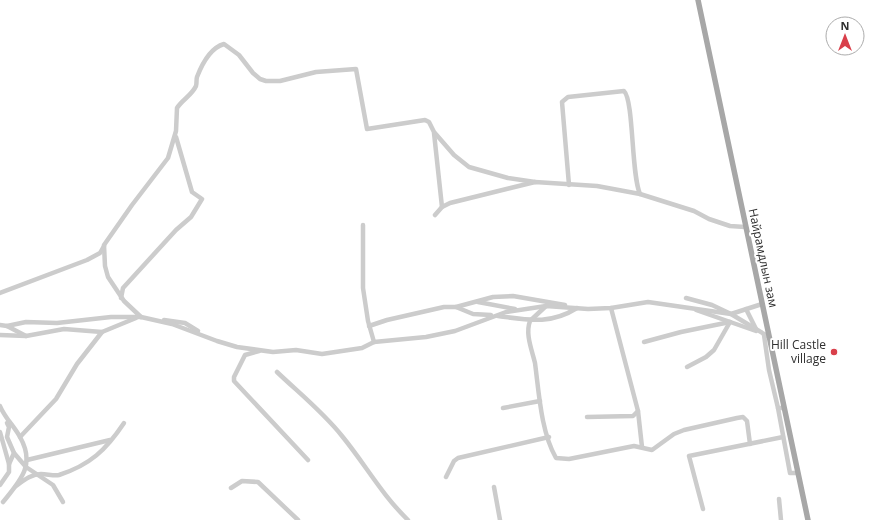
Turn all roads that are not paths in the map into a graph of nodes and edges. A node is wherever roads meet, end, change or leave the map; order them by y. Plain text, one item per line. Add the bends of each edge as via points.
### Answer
1 (698, 0) edge
2 (434, 132) junction
3 (175, 135) junction
4 (535, 182) junction
5 (569, 185) junction
6 (640, 194) junction
7 (442, 207) junction
8 (435, 215) dead end
9 (363, 225) dead end
10 (745, 227) junction
11 (104, 245) junction
12 (0, 293) edge
13 (121, 298) junction
14 (686, 298) dead end
15 (476, 302) junction
16 (762, 304) junction
17 (546, 306) junction
18 (456, 307) junction
19 (570, 308) junction
20 (577, 308) junction
21 (611, 308) junction
22 (692, 309) junction
23 (520, 310) junction
24 (746, 310) junction
25 (731, 314) junction
26 (496, 315) junction
27 (139, 318) junction
28 (530, 321) junction
29 (730, 322) junction
30 (0, 325) edge
31 (7, 326) junction
32 (369, 326) junction
33 (757, 331) junction
34 (102, 332) junction
35 (0, 335) edge
36 (26, 336) junction
37 (767, 336) junction
38 (374, 342) junction
39 (644, 342) dead end
40 (260, 350) junction
41 (687, 367) dead end
42 (277, 372) dead end
43 (540, 401) junction
44 (0, 406) edge
45 (503, 408) dead end
46 (781, 408) junction
47 (638, 411) junction
48 (4, 417) junction
49 (588, 417) dead end
50 (124, 424) dead end
51 (0, 432) edge
52 (20, 437) junction
53 (549, 437) junction
54 (783, 437) junction
55 (111, 440) junction
56 (750, 444) junction
57 (642, 447) junction
58 (14, 452) junction
59 (26, 460) junction
60 (308, 460) dead end
61 (9, 464) junction
62 (26, 467) junction
63 (798, 473) junction
64 (39, 474) junction
65 (446, 477) dead end
66 (0, 485) edge
67 (16, 486) junction
68 (494, 487) dead end
69 (231, 488) dead end
70 (779, 498) dead end
71 (3, 502) dead end
72 (63, 502) dead end
73 (704, 509) dead end
74 (298, 520) edge
75 (408, 520) edge
76 (500, 520) edge
77 (782, 520) edge
78 (808, 520) edge

1 - 10 main road, Найрамдлын зам
2 - 3 street via 425,120 366,129 356,68 266,81 252,73 239,55 224,44 216,46 210,52 197,77 196,86 177,108
2 - 4 street via 454,155 469,167 508,178
2 - 7 street
3 - 11 street via 168,158
3 - 13 street via 192,192 202,199 191,218 176,230 124,288
4 - 5 street
4 - 7 street
5 - 6 street via 597,186
5 - 6 street via 562,102 568,97 624,91 631,125 635,180
6 - 10 street via 694,211 730,226
7 - 8 street
9 - 32 street via 363,288
10 - 16 main road, Найрамдлын зам
11 - 12 street via 100,253 87,260
11 - 13 street via 108,277
13 - 27 street
14 - 25 street via 712,305
15 - 18 street
15 - 19 street via 493,297 513,296
15 - 23 street
16 - 24 street
16 - 37 main road, Найрамдлын зам
17 - 19 street
17 - 23 street
17 - 28 street
18 - 26 street via 473,314
18 - 32 street via 444,306
19 - 20 street
20 - 21 street
20 - 28 street via 564,316 550,320
21 - 22 street via 648,302
21 - 47 street
22 - 25 street
22 - 29 street
23 - 26 street
24 - 25 street
24 - 33 street
25 - 33 street
26 - 28 street
26 - 38 street via 455,331 426,337
27 - 31 street via 111,317 57,323 26,322
27 - 34 street
27 - 40 street via 172,324 237,347
28 - 43 street via 530,340
29 - 33 street
29 - 39 street
29 - 41 street via 714,350
30 - 31 street
31 - 36 street
32 - 38 street
33 - 37 street
34 - 36 street via 64,329
34 - 52 street via 76,364 56,399
35 - 36 street
37 - 46 main road, Найрамдлын зам
38 - 40 street via 362,348 332,353 293,350 277,353
40 - 60 street via 246,355 234,381
42 - 75 street via 332,424 394,507
43 - 45 street
43 - 53 street
44 - 48 street
46 - 54 street
46 - 63 main road, Найрамдлын зам
47 - 49 street via 633,416
47 - 57 street
48 - 52 street
48 - 58 street via 9,427 7,437
50 - 55 street
51 - 61 street
52 - 59 street via 27,453
53 - 57 street via 551,449 556,458 561,460 609,450
53 - 65 street via 458,458
54 - 56 street
54 - 63 street via 790,473
55 - 59 street
55 - 64 street via 99,455 85,465 58,475
56 - 57 street via 747,421 743,417 684,430 652,450
56 - 73 street via 689,456
58 - 61 street
58 - 62 street
59 - 62 street
61 - 66 street via 9,472
62 - 64 street
62 - 67 street
63 - 78 main road, Найрамдлын зам
64 - 67 street via 30,476
64 - 72 street via 53,485
67 - 71 street
68 - 76 street
69 - 74 street via 242,481 258,482
70 - 77 street

